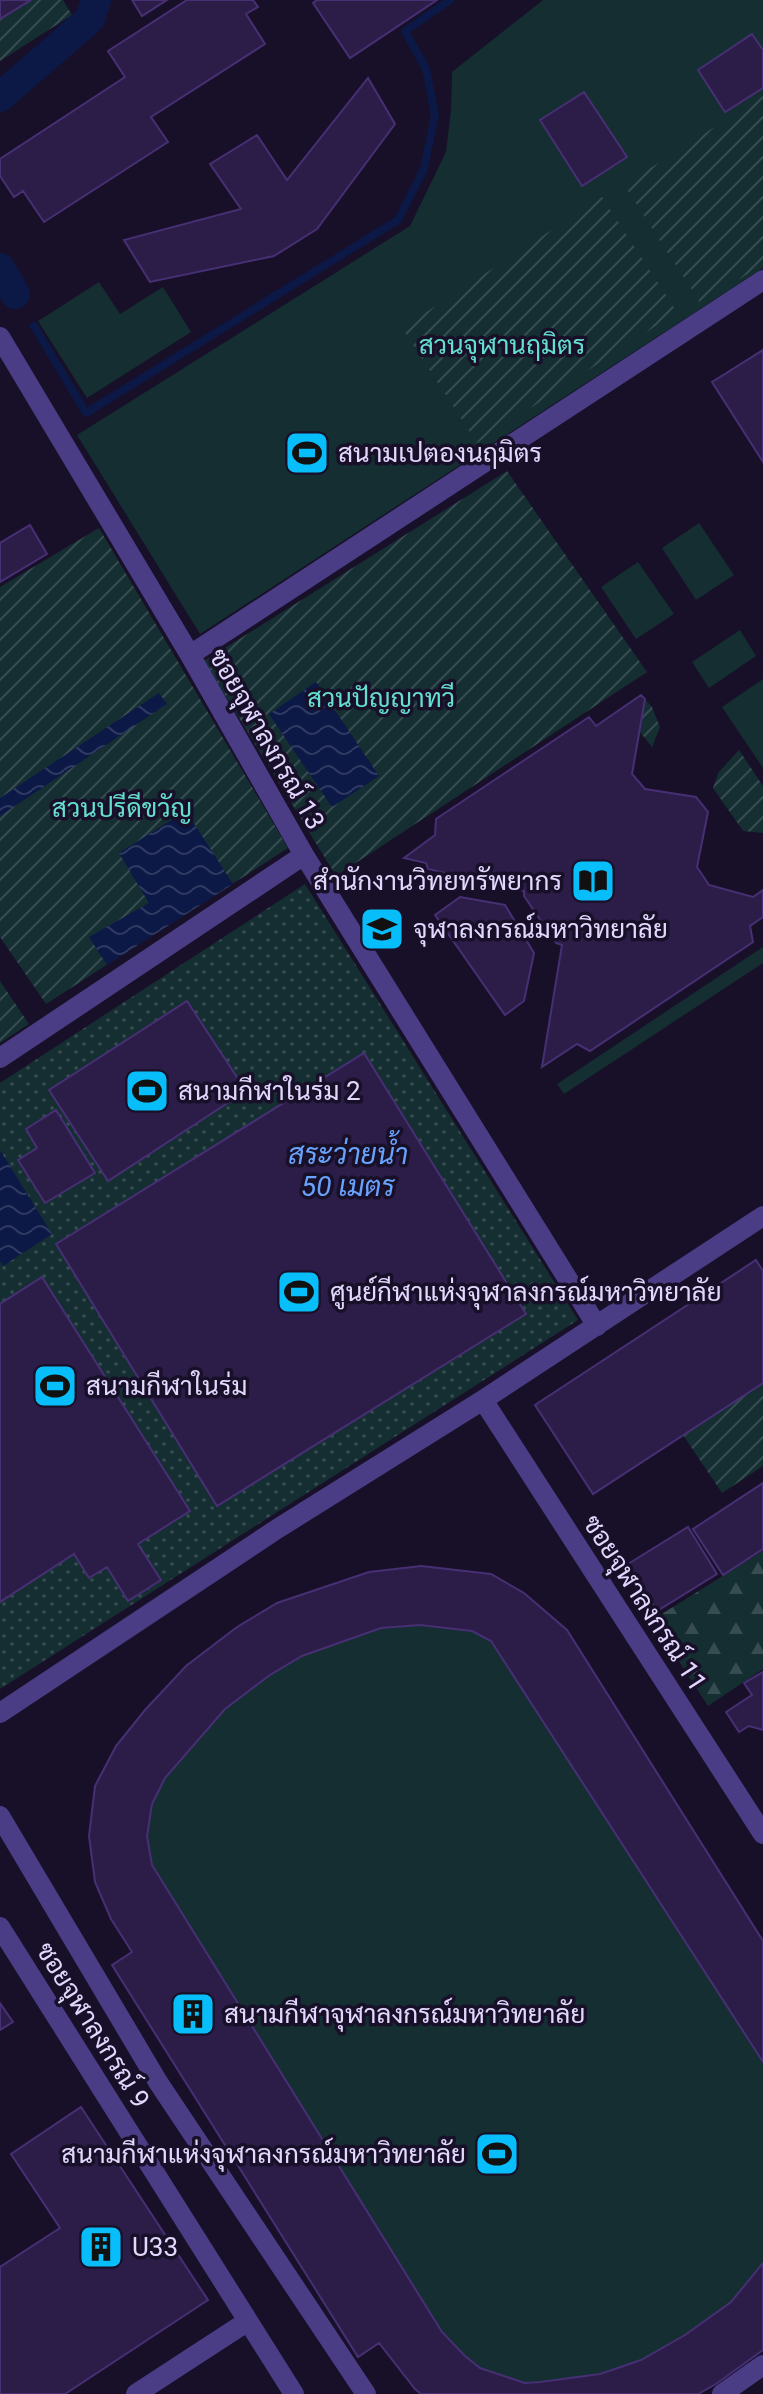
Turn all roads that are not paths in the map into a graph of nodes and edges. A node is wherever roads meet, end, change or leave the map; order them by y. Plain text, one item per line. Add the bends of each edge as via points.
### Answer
1 (763, 280) edge
2 (0, 337) edge
3 (190, 655) junction
4 (304, 855) junction
5 (0, 1058) edge
6 (763, 1216) edge
7 (597, 1326) junction
8 (483, 1400) junction
9 (0, 1713) edge
10 (0, 1816) edge
11 (763, 1834) edge
12 (0, 1927) edge
13 (248, 2321) junction
14 (763, 2365) edge
15 (136, 2394) edge
16 (294, 2394) edge
17 (366, 2394) edge
18 (722, 2394) edge

1 - 3 street
2 - 3 street, ซอยจุฬาลงกรณ์ 13
3 - 4 street, ซอยจุฬาลงกรณ์ 13
4 - 5 street
4 - 7 street, ซอยจุฬาลงกรณ์ 13
6 - 7 street
7 - 8 street
8 - 9 street
8 - 11 street, ซอยจุฬาลงกรณ์ 11
10 - 17 street via 158,2082
12 - 13 street, ซอยจุฬาลงกรณ์ 9
13 - 15 street
13 - 16 street, ซอยจุฬาลงกรณ์ 9
14 - 18 street

